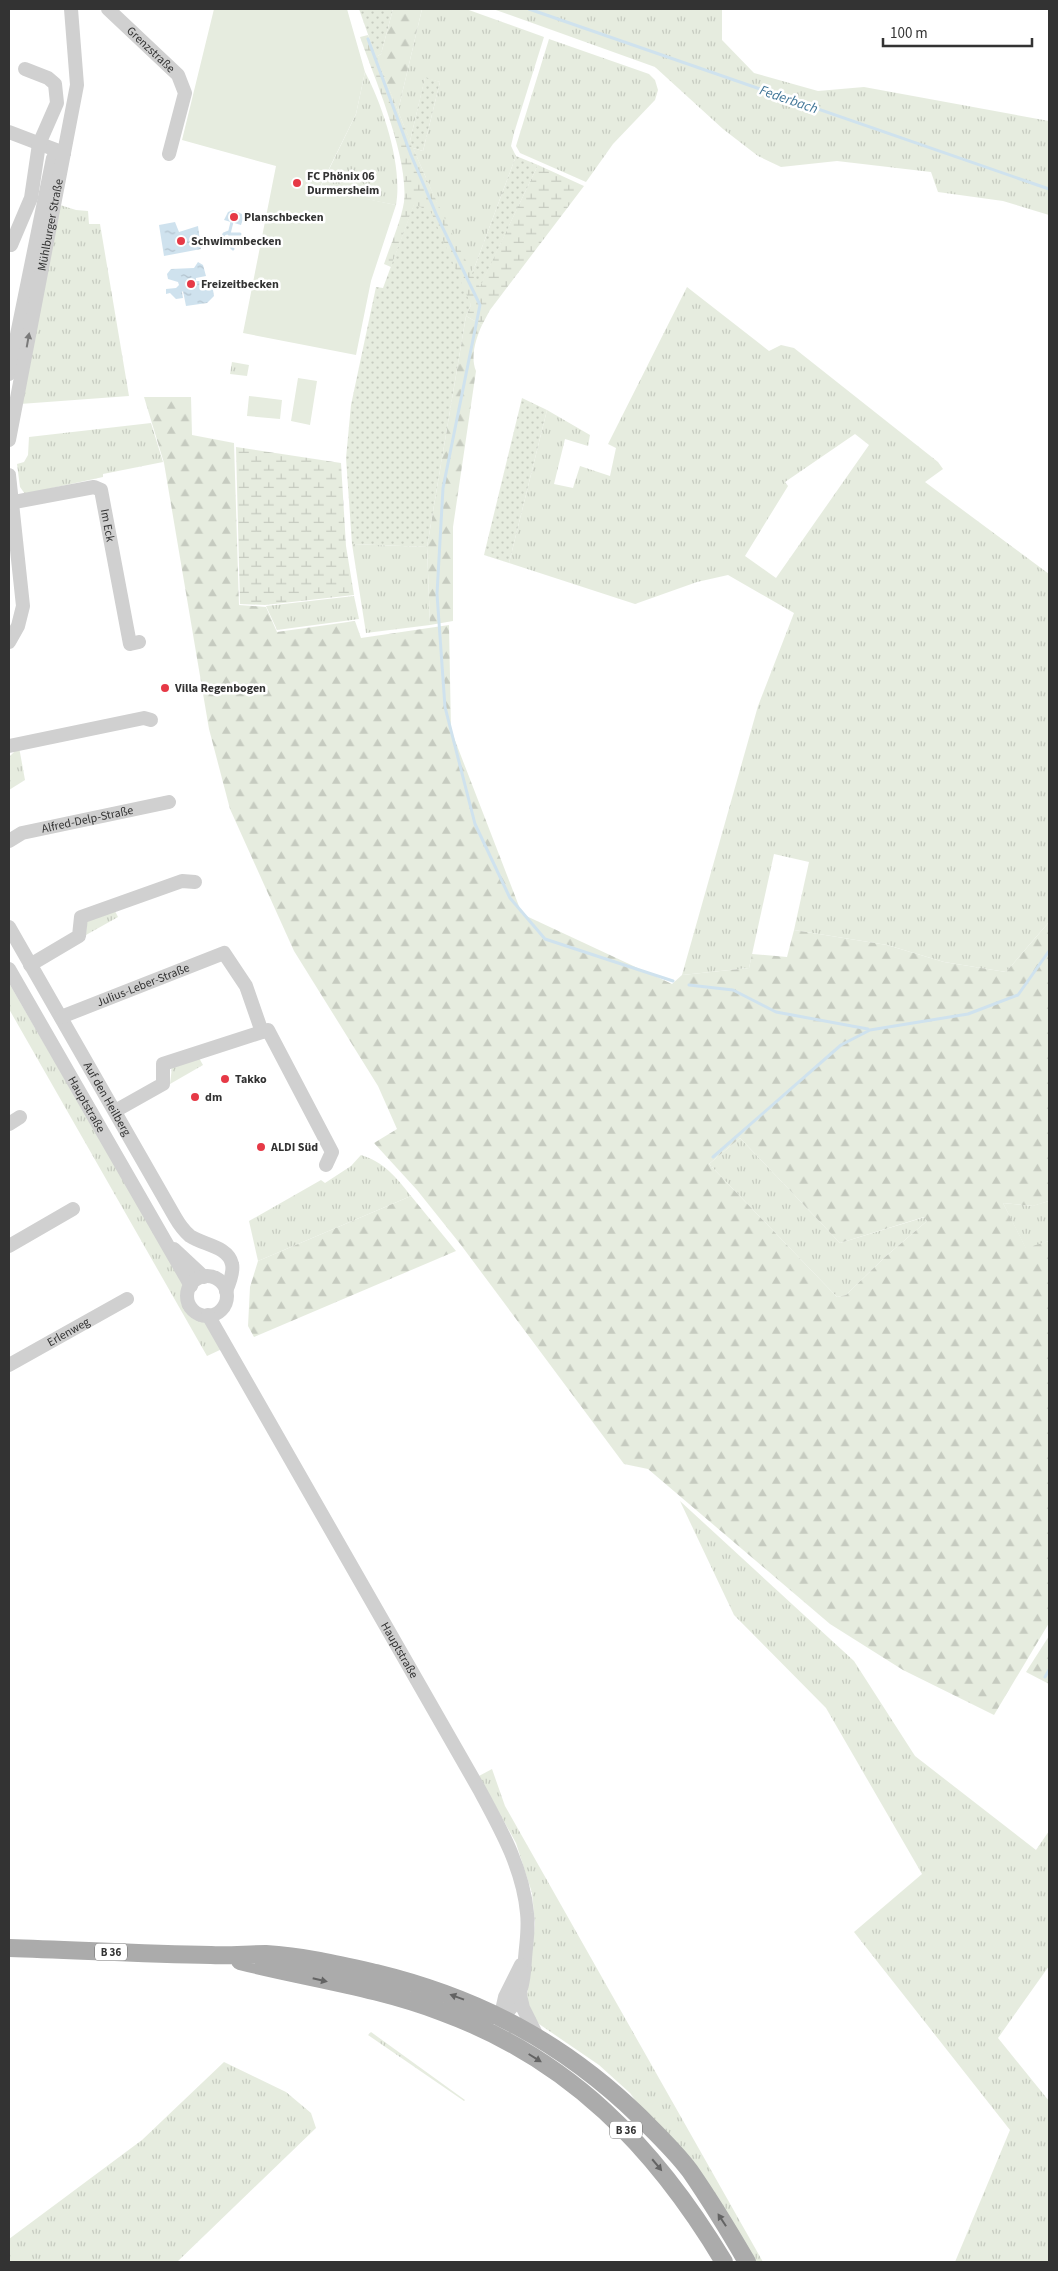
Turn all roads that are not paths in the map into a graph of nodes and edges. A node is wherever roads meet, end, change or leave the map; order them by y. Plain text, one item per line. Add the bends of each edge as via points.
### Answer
1 (71, 9) edge
2 (108, 9) edge
3 (25, 69) dead end
4 (9, 132) edge
5 (39, 144) junction
6 (64, 154) junction
7 (169, 154) dead end
8 (10, 244) edge
9 (38, 257) junction
10 (13, 374) edge
11 (9, 440) edge
12 (9, 475) edge
13 (10, 503) edge
14 (9, 642) edge
15 (139, 642) dead end
16 (152, 720) dead end
17 (9, 746) edge
18 (169, 802) dead end
19 (9, 841) edge
20 (196, 882) dead end
21 (9, 927) edge
22 (30, 965) junction
23 (9, 969) edge
24 (61, 1017) junction
25 (262, 1032) junction
26 (115, 1111) junction
27 (326, 1165) dead end
28 (73, 1209) dead end
29 (164, 1240) junction
30 (9, 1246) edge
31 (223, 1252) junction
32 (210, 1277) junction
33 (190, 1286) junction
34 (226, 1292) junction
35 (127, 1299) dead end
36 (215, 1312) junction
37 (10, 1360) edge
38 (9, 1948) edge
39 (213, 1956) junction
40 (525, 1958) junction
41 (520, 1995) junction
42 (501, 2017) junction
43 (493, 2034) junction
44 (537, 2036) junction
45 (724, 2262) edge
46 (747, 2262) edge

1 - 6 street, Mühlburger Straße via 77,85
2 - 7 street, Grenzstraße via 178,75 185,93
3 - 5 street via 55,84 57,103
4 - 5 street
5 - 6 street
5 - 8 street via 31,198
6 - 9 street, Mühlburger Straße
8 - 9 street
9 - 10 street, Mühlburger Straße
10 - 11 street
12 - 13 street
13 - 14 street via 23,606 18,626
13 - 15 street, Im Eck via 94,487 101,490 130,644
16 - 17 street via 144,718
18 - 19 street, Alfred-Delp-Straße via 22,833
20 - 22 street via 182,881 81,917 79,936
21 - 22 street, Auf den Heilberg
22 - 24 street, Auf den Heilberg
23 - 29 street, Hauptstraße
24 - 25 street, Julius-Leber-Straße via 224,953 246,986
24 - 26 street, Auf den Heilberg
25 - 26 street via 163,1064 163,1084
25 - 27 street via 268,1030 332,1152
26 - 31 street, Auf den Heilberg via 183,1229
28 - 30 street
29 - 32 street, Hauptstraße
29 - 33 street, Hauptstraße
31 - 32 street via 222,1266
31 - 34 street via 232,1264
32 - 33 street via 195,1281
32 - 34 street, Hauptstraße via 223,1284
33 - 36 street, Hauptstraße via 190,1306 196,1312
34 - 36 street via 226,1299
35 - 37 street, Erlenweg
36 - 40 street, Hauptstraße via 223,1343 505,1839 523,1888 527,1914
38 - 39 main road, B 36
42 -> 39 main road, B 36 via 436,1990 362,1970 267,1954
39 -> 43 main road, B 36 via 410,2002 441,2011
40 - 41 street, Hauptstraße
40 - 42 street, Hauptstraße via 505,1997
41 - 42 street, Hauptstraße via 510,2011
41 - 44 street
42 - 43 street, Hauptstraße
42 - 44 main road, B 36
43 -> 45 main road, B 36 via 565,2078 625,2130 679,2192
46 -> 44 main road, B 36 via 688,2170 651,2128 594,2076

